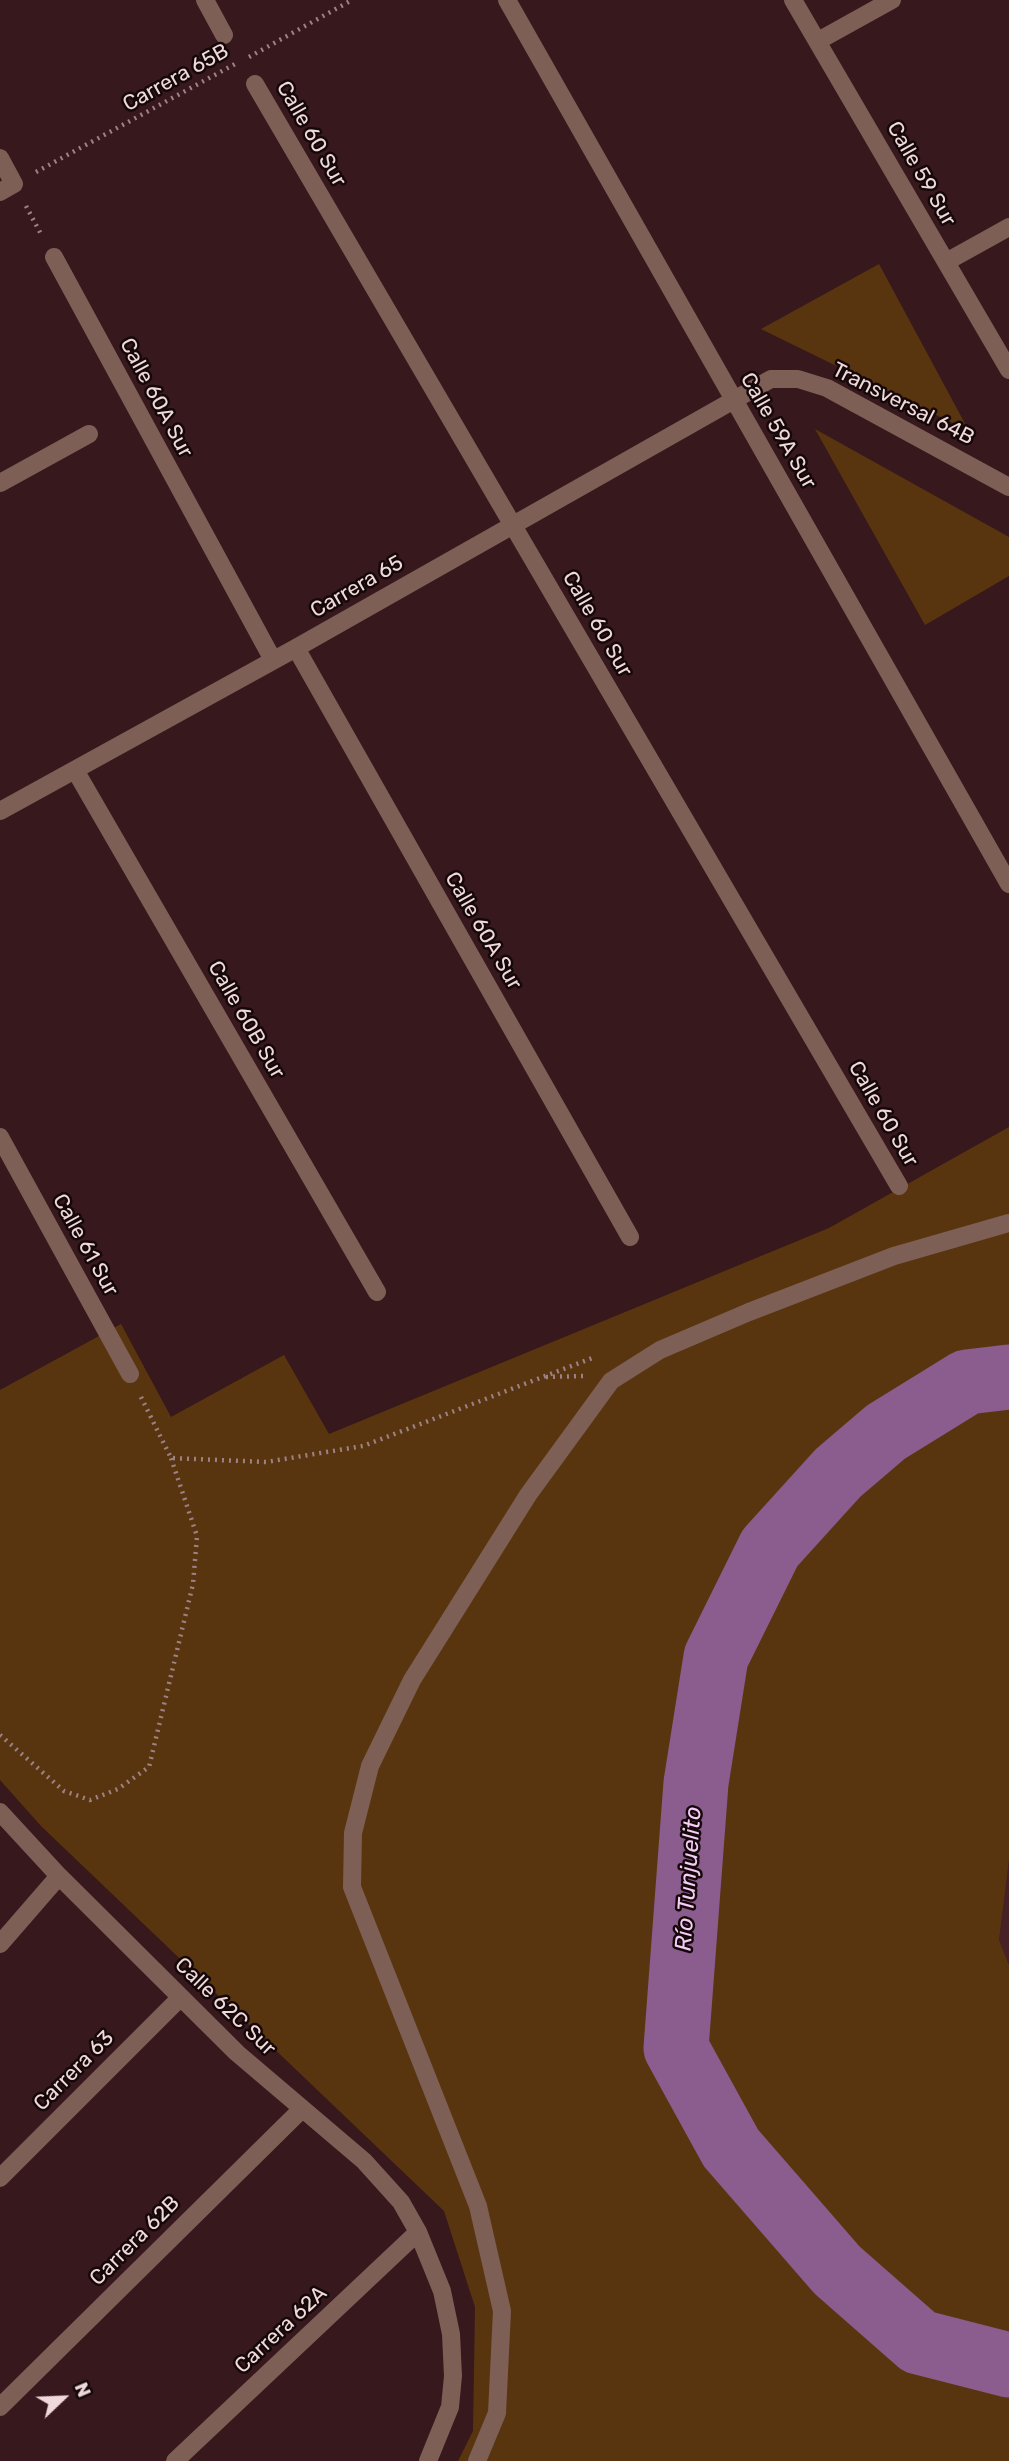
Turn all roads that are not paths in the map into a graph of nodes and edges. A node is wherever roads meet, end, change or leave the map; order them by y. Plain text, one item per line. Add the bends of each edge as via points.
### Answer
1 (205, 0) edge
2 (507, 0) edge
3 (793, 0) edge
4 (892, 0) edge
5 (224, 36) dead end
6 (818, 41) junction
7 (256, 84) dead end
8 (0, 158) edge
9 (7, 188) edge
10 (1009, 228) edge
11 (54, 257) road end
12 (946, 262) junction
13 (1009, 370) edge
14 (733, 398) junction
15 (89, 434) dead end
16 (0, 483) edge
17 (1009, 487) edge
18 (513, 524) junction
19 (296, 648) junction
20 (273, 660) junction
21 (75, 770) junction
22 (0, 811) edge
23 (1009, 884) edge
24 (0, 1138) edge
25 (899, 1186) dead end
26 (1009, 1223) edge
27 (630, 1237) dead end
28 (377, 1292) dead end
29 (130, 1374) road end
30 (0, 1812) edge
31 (59, 1876) junction
32 (0, 1944) edge
33 (181, 1997) junction
34 (302, 2109) junction
35 (0, 2178) edge
36 (418, 2232) junction
37 (0, 2407) edge
38 (175, 2461) edge
39 (428, 2461) edge
40 (477, 2461) edge

1 - 5 street
2 - 14 street, Calle 59A Sur
3 - 6 street, Calle 59 Sur
4 - 6 street
6 - 12 street, Calle 59 Sur
7 - 18 street, Calle 60 Sur
8 - 9 street
10 - 12 street
11 - 20 street, Calle 60A Sur
12 - 13 street, Calle 59 Sur
14 - 17 street, Transversal 64B via 771,379 798,379 827,387
14 - 18 street, Carrera 65
14 - 23 street, Calle 59A Sur
15 - 16 street
18 - 19 street, Carrera 65
18 - 25 street, Calle 60 Sur
19 - 20 street, Carrera 65
19 - 27 street, Calle 60A Sur
20 - 21 street, Carrera 65
21 - 22 street, Carrera 65
21 - 28 street, Calle 60B Sur
24 - 29 street, Calle 61 Sur
26 - 40 street via 894,1256 749,1312 660,1350 611,1381 528,1495 448,1622 412,1680 370,1766 353,1833 352,1887 478,2206 502,2311 496,2413
30 - 31 street, Calle 62C Sur
31 - 32 street
31 - 33 street, Calle 62C Sur
33 - 34 street, Calle 62C Sur
33 - 35 street, Carrera 63
34 - 36 street, Calle 62C Sur via 364,2161 401,2202
34 - 37 street, Carrera 62B
36 - 38 street, Carrera 62A
36 - 39 street, Calle 62C Sur via 442,2291 452,2348 450,2407

